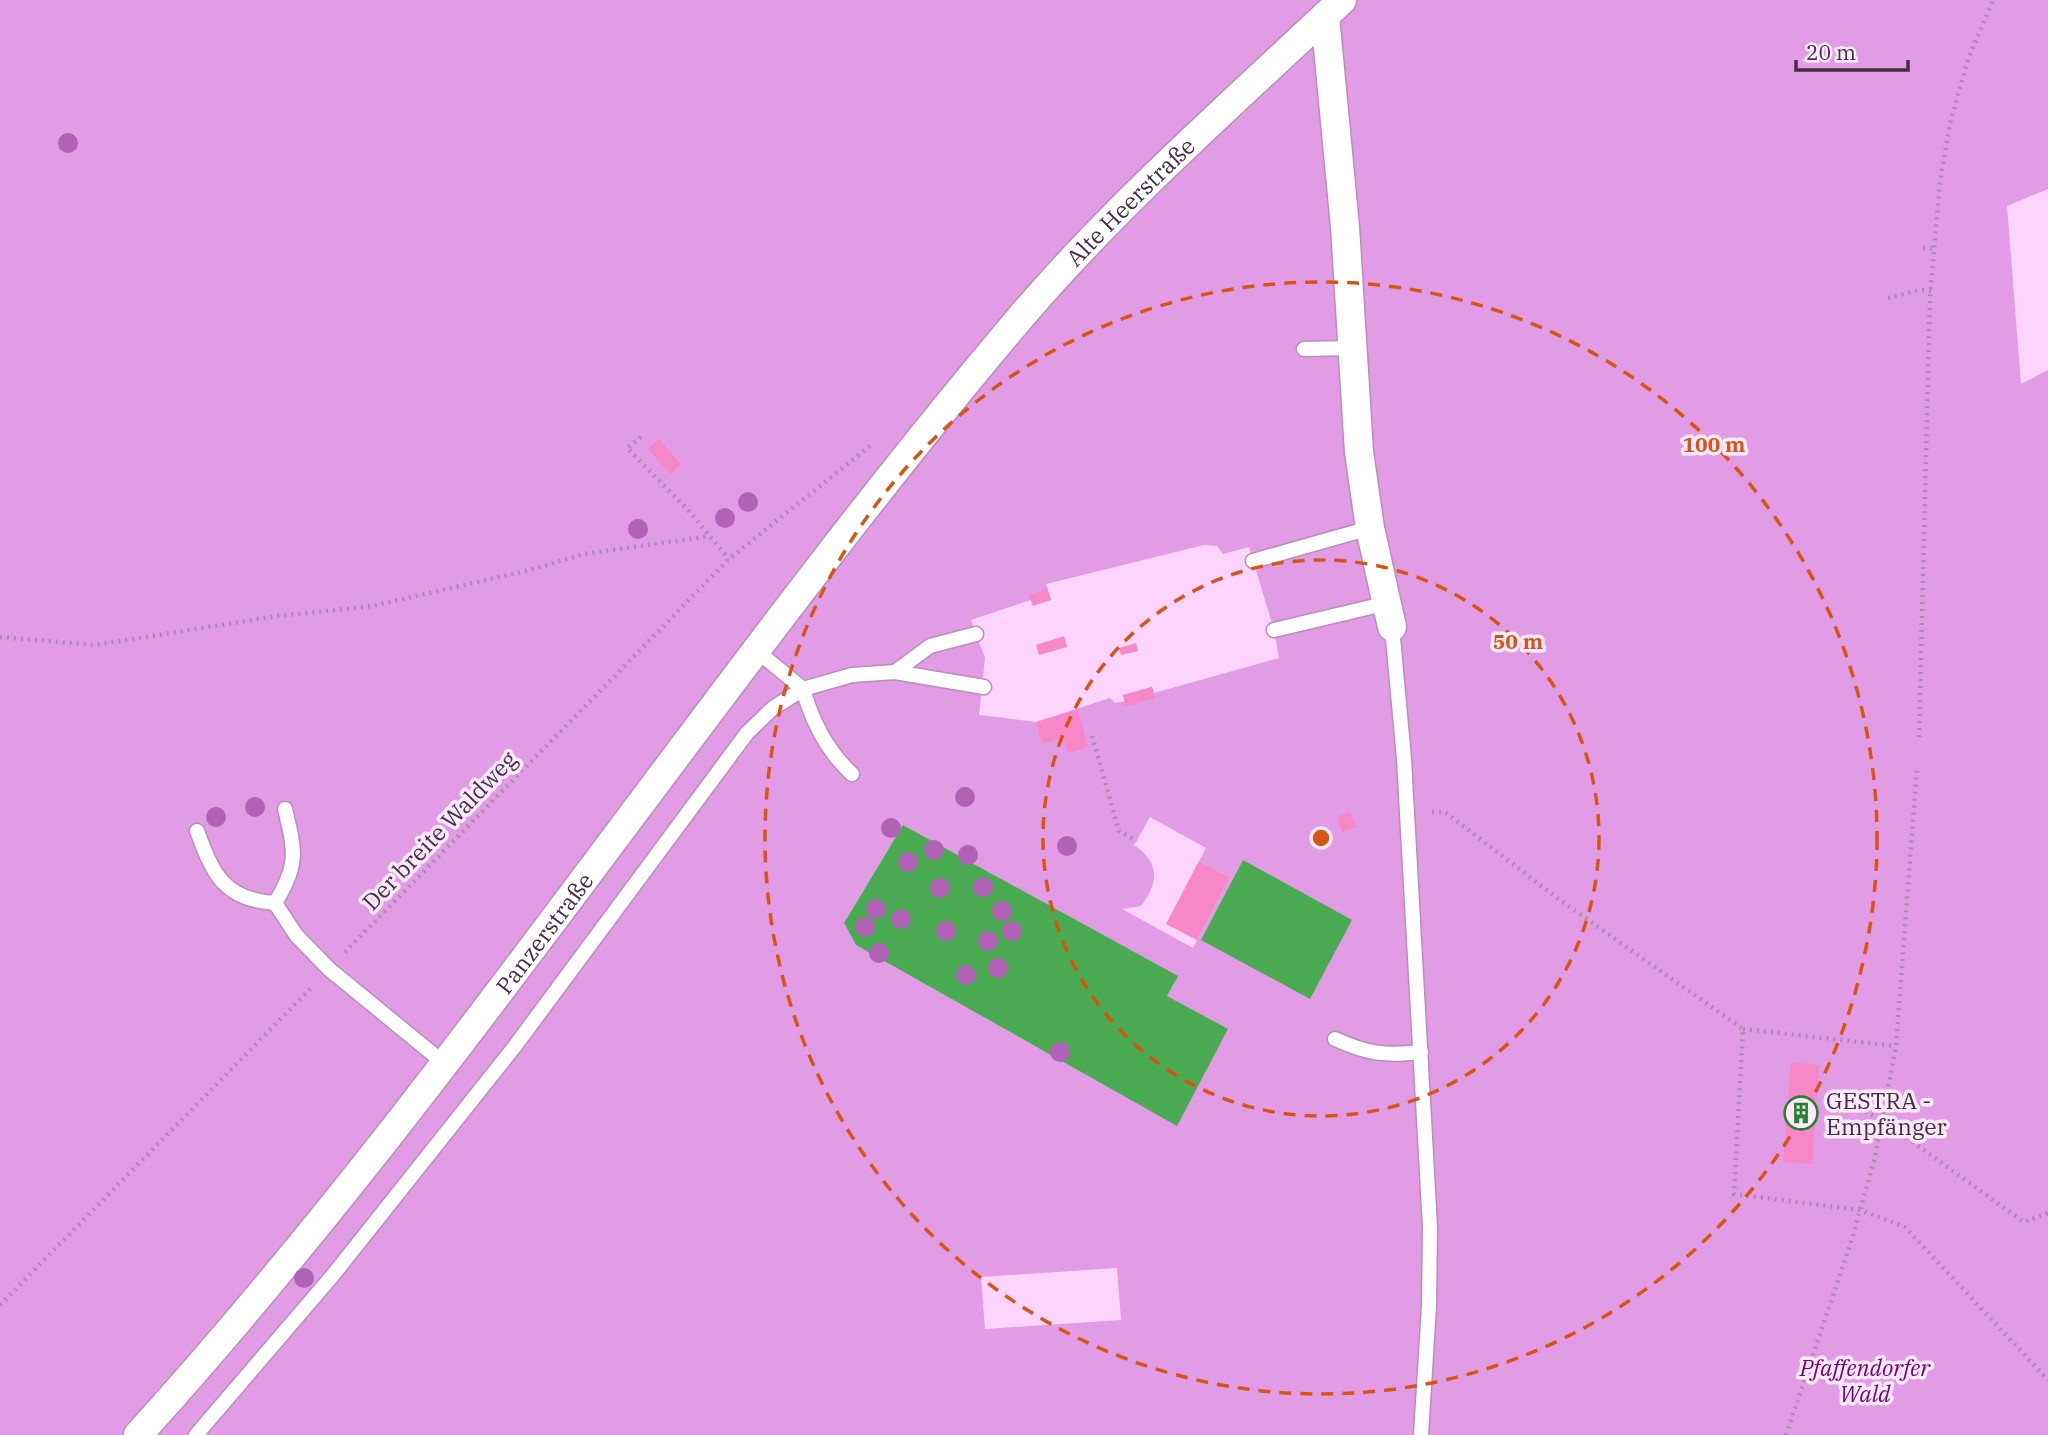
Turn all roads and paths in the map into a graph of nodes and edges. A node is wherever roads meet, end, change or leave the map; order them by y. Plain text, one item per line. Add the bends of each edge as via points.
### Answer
1 (1993, 0) edge
2 (1333, 8) edge
3 (1923, 248) dead end
4 (1935, 249) junction
5 (1931, 291) junction
6 (1888, 298) dead end
7 (1304, 348) dead end
8 (1352, 348) junction
9 (936, 421) joint
10 (641, 437) dead end
11 (874, 443) dead end
12 (1370, 528) junction
13 (710, 536) junction
14 (729, 559) junction
15 (1253, 561) dead end
16 (1390, 615) junction
17 (1274, 630) dead end
18 (976, 634) dead end
19 (0, 638) edge
20 (757, 651) junction
21 (895, 672) junction
22 (984, 687) dead end
23 (803, 689) junction
24 (1092, 736) dead end
25 (1919, 737) dead end
26 (1917, 767) dead end
27 (852, 774) dead end
28 (285, 809) dead end
29 (1407, 812) junction
30 (197, 831) dead end
31 (1136, 841) dead end
32 (275, 903) junction
33 (329, 969) junction
34 (1743, 1029) junction
35 (1335, 1039) dead end
36 (1896, 1046) junction
37 (1422, 1052) junction
38 (445, 1064) junction
39 (1824, 1105) dead end
40 (1882, 1120) junction
41 (1860, 1210) junction
42 (2048, 1213) edge
43 (0, 1305) edge
44 (2048, 1380) edge
45 (138, 1435) edge
46 (196, 1435) edge
47 (1421, 1435) edge
48 (1786, 1435) edge

1 - 4 path via 1968,59 1950,124
2 - 8 street
2 - 9 street, Alte Heerstraße via 1090,240
3 - 4 path
4 - 5 path
5 - 6 path
5 - 25 path
7 - 8 lane
8 - 12 street
9 - 20 street, Panzerstraße
10 - 13 path via 627,448
11 - 14 path, Der breite Waldweg
12 - 15 lane
12 - 16 street
13 - 14 path
13 - 19 path via 584,554 372,606 95,645
14 - 33 path, Der breite Waldweg
16 - 17 lane
16 - 29 lane
18 - 21 lane via 930,646
20 - 23 lane
20 - 38 street, Panzerstraße
21 - 22 lane
21 - 23 lane via 852,675
23 - 27 lane via 809,711 835,758
23 - 46 lane via 773,708 747,733 515,1046 333,1275
24 - 31 path via 1119,831
26 - 36 path
28 - 32 lane via 294,847 292,867
29 - 34 path via 1445,812 1557,898
29 - 37 lane
30 - 32 lane via 211,868 229,888 255,902
32 - 33 lane via 296,935
33 - 38 lane
33 - 43 path, Der breite Waldweg
34 - 36 path
34 - 41 path via 1734,1194
35 - 37 lane via 1361,1051 1391,1055
36 - 40 path
37 - 47 lane via 1430,1227
38 - 45 street, Panzerstraße via 315,1229
39 - 40 path via 1861,1109
40 - 41 path
40 - 42 path via 2024,1222
41 - 44 path via 1905,1227
41 - 48 path

